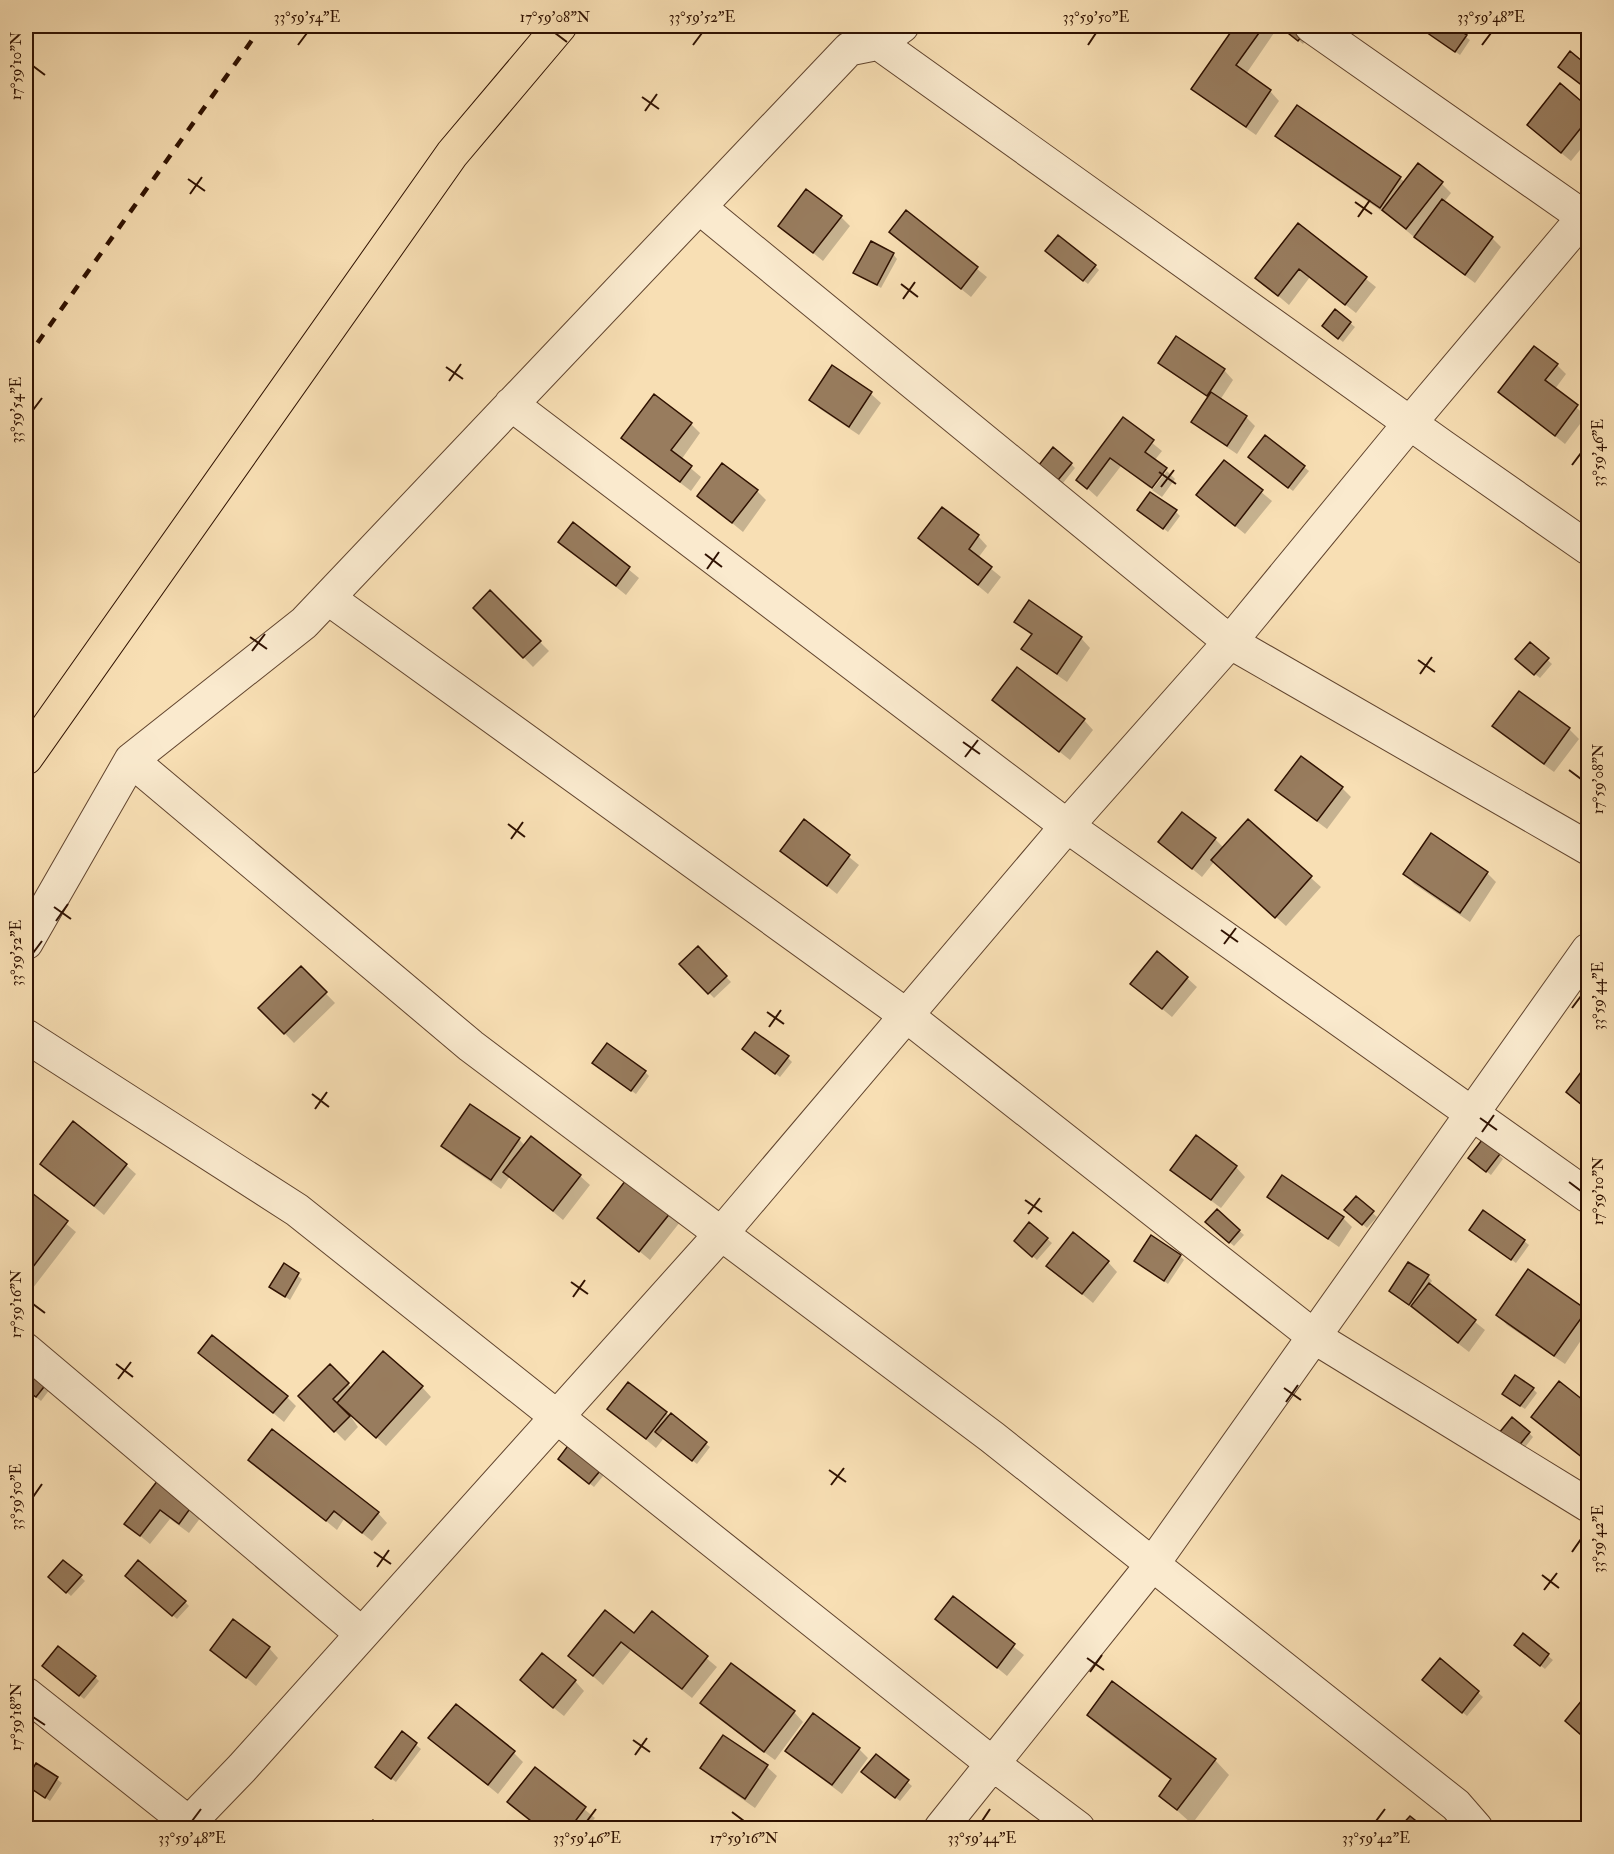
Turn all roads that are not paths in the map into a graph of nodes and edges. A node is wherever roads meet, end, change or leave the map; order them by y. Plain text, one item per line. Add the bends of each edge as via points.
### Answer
1 (560, 26) edge
2 (1311, 26) edge
3 (879, 31) edge
4 (699, 207) junction
5 (1587, 216) edge
6 (511, 404) junction
7 (1410, 423) junction
8 (1588, 548) edge
9 (328, 598) junction
10 (1230, 642) junction
11 (26, 758) edge
12 (131, 760) junction
13 (1067, 826) junction
14 (1588, 848) edge
15 (26, 943) edge
16 (1588, 950) edge
17 (907, 1016) junction
18 (26, 1036) edge
19 (1473, 1114) junction
20 (1588, 1196) edge
21 (721, 1234) junction
22 (1316, 1338) junction
23 (26, 1350) edge
24 (558, 1416) junction
25 (1588, 1505) edge
26 (1152, 1565) junction
27 (362, 1634) junction
28 (26, 1694) edge
29 (993, 1764) junction
30 (189, 1827) edge
31 (941, 1828) edge
32 (1078, 1828) edge
33 (1476, 1828) edge

1 - 11 main road via 452,154
2 - 5 street
3 - 4 street via 849,49
3 - 7 street
4 - 6 street
4 - 10 street
5 - 7 street
6 - 9 street
6 - 13 street
7 - 8 street
7 - 10 street
9 - 12 street via 304,623
9 - 17 street
10 - 13 street
10 - 14 street
12 - 15 street
12 - 21 street via 471,1046
13 - 17 street
13 - 19 street
16 - 19 street
17 - 21 street
17 - 22 street
18 - 24 street via 297,1209
19 - 20 street
19 - 22 street
21 - 24 street
21 - 26 street via 992,1437
22 - 25 street
22 - 26 street
23 - 27 street
24 - 27 street
24 - 29 street
26 - 29 street
26 - 33 street via 1456,1805
27 - 30 street
28 - 30 street
29 - 31 street
29 - 32 street

